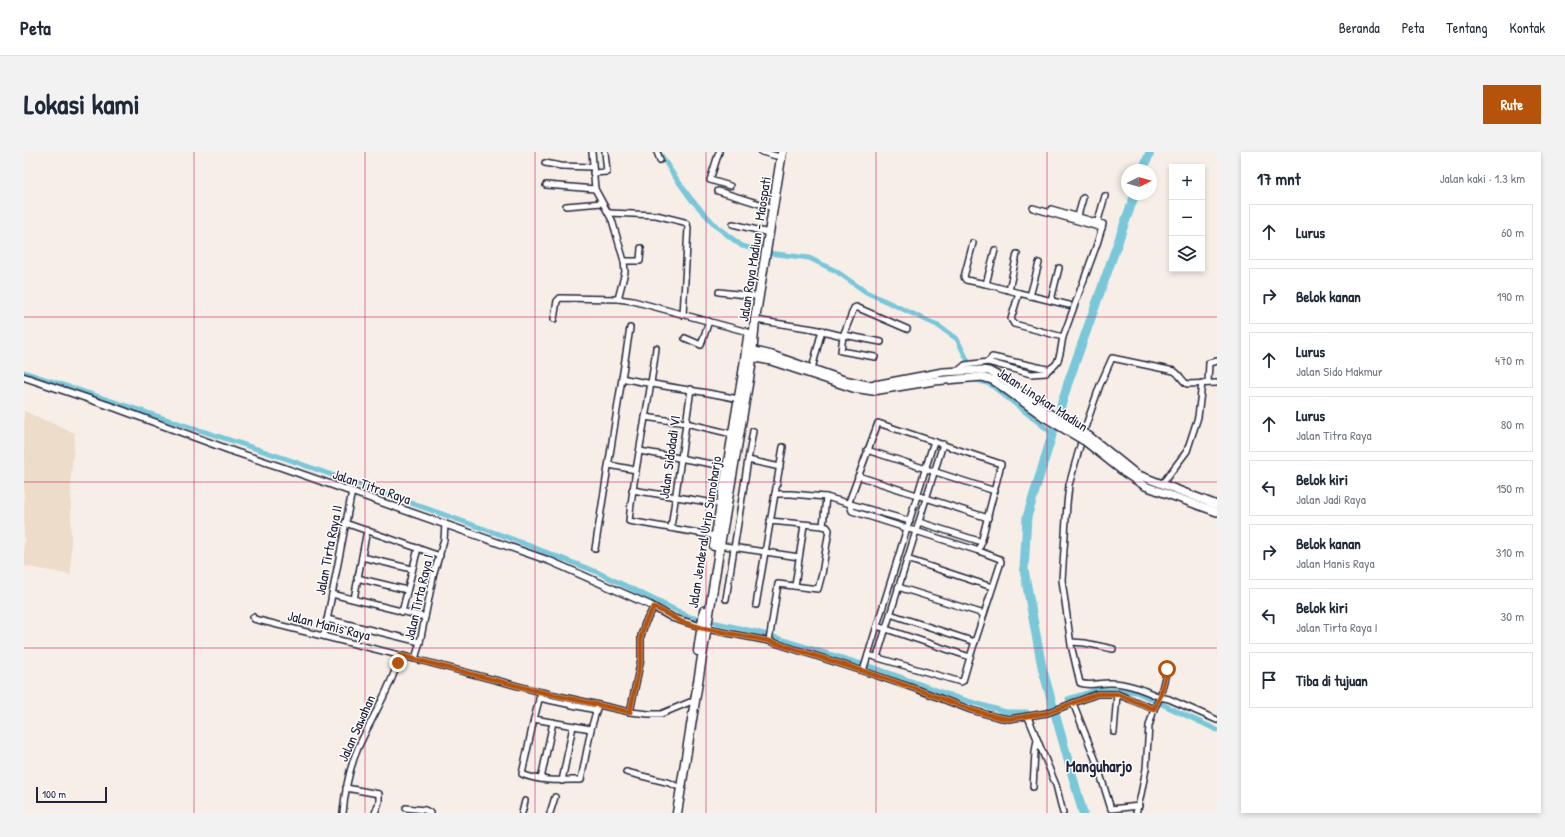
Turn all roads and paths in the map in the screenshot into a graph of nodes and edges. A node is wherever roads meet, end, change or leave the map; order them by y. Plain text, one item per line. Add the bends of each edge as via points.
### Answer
1 (592, 152) edge
2 (605, 152) edge
3 (657, 152) edge
4 (719, 152) edge
5 (762, 152) edge
6 (778, 153) edge
7 (660, 160) dead end
8 (545, 163) dead end
9 (592, 167) junction
10 (593, 173) junction
11 (546, 185) dead end
12 (730, 186) dead end
13 (595, 188) junction
14 (718, 191) dead end
15 (1105, 196) dead end
16 (1083, 198) dead end
17 (602, 203) junction
18 (1061, 204) dead end
19 (566, 206) dead end
20 (771, 207) junction
21 (1033, 208) dead end
22 (1051, 209) dead end
23 (1059, 211) junction
24 (609, 213) junction
25 (1077, 218) junction
26 (733, 224) dead end
27 (1099, 225) junction
28 (765, 232) junction
29 (973, 243) dead end
30 (641, 248) dead end
31 (995, 250) dead end
32 (764, 253) junction
33 (1017, 254) dead end
34 (624, 261) junction
35 (1039, 263) dead end
36 (1059, 268) dead end
37 (986, 284) junction
38 (1008, 290) junction
39 (719, 292) dead end
40 (1019, 292) junction
41 (754, 296) junction
42 (1030, 296) junction
43 (618, 299) junction
44 (1051, 300) junction
45 (1069, 305) dead end
46 (683, 315) junction
47 (554, 319) dead end
48 (755, 320) junction
49 (709, 321) junction
50 (630, 328) dead end
51 (907, 329) dead end
52 (822, 330) junction
53 (748, 332) junction
54 (844, 335) junction
55 (1063, 337) junction
56 (686, 338) dead end
57 (881, 342) dead end
58 (656, 348) dead end
59 (750, 353) junction
60 (875, 357) dead end
61 (1217, 361) edge
62 (988, 362) junction
63 (1018, 362) junction
64 (812, 369) junction
65 (1048, 369) junction
66 (1016, 370) junction
67 (962, 372) junction
68 (24, 376) edge
69 (622, 378) junction
70 (906, 382) junction
71 (1202, 383) junction
72 (1208, 383) junction
73 (1217, 383) edge
74 (652, 384) junction
75 (691, 389) junction
76 (738, 399) junction
77 (645, 417) junction
78 (686, 424) junction
79 (753, 431) dead end
80 (732, 434) junction
81 (1087, 439) junction
82 (934, 441) junction
83 (942, 444) junction
84 (783, 447) dead end
85 (867, 450) junction
86 (640, 451) junction
87 (680, 459) junction
88 (748, 460) junction
89 (608, 465) junction
90 (780, 467) junction
91 (926, 468) junction
92 (727, 469) junction
93 (636, 470) junction
94 (934, 470) junction
95 (858, 476) junction
96 (1162, 484) junction
97 (632, 490) junction
98 (352, 491) junction
99 (995, 491) junction
100 (775, 494) junction
101 (917, 494) junction
102 (676, 496) junction
103 (826, 497) junction
104 (926, 498) junction
105 (849, 502) junction
106 (721, 504) junction
107 (1217, 505) edge
108 (1217, 512) edge
109 (988, 518) junction
110 (770, 521) junction
111 (910, 521) junction
112 (919, 522) junction
113 (345, 523) junction
114 (445, 524) junction
115 (804, 525) junction
116 (823, 526) junction
117 (671, 528) junction
118 (908, 529) junction
119 (367, 530) junction
120 (915, 532) junction
121 (717, 542) junction
122 (982, 542) junction
123 (734, 547) junction
124 (418, 548) junction
125 (595, 550) dead end
126 (979, 551) junction
127 (765, 553) junction
128 (440, 556) junction
129 (362, 557) junction
130 (798, 557) junction
131 (907, 559) junction
132 (412, 569) junction
133 (357, 578) junction
134 (795, 586) junction
135 (992, 587) junction
136 (898, 588) junction
137 (407, 590) junction
138 (332, 594) junction
139 (726, 599) dead end
140 (354, 600) junction
141 (756, 605) dead end
142 (654, 607) junction
143 (402, 612) junction
144 (890, 614) junction
145 (984, 614) junction
146 (254, 617) dead end
147 (425, 617) junction
148 (327, 619) junction
149 (706, 622) junction
150 (877, 626) junction
151 (885, 629) junction
152 (324, 636) junction
153 (769, 636) junction
154 (420, 642) junction
155 (975, 642) junction
156 (1071, 642) junction
157 (1113, 649) dead end
158 (400, 655) junction
159 (970, 656) junction
160 (868, 657) junction
161 (878, 657) junction
162 (415, 659) junction
163 (1167, 669) dead end
164 (863, 670) junction
165 (1117, 694) junction
166 (540, 695) junction
167 (1160, 698) junction
168 (690, 702) junction
169 (1073, 703) junction
170 (597, 708) junction
171 (1155, 708) junction
172 (630, 712) junction
173 (1035, 716) junction
174 (1028, 717) junction
175 (534, 719) junction
176 (1217, 720) edge
177 (553, 722) junction
178 (573, 726) junction
179 (591, 729) junction
180 (1034, 732) junction
181 (1114, 732) dead end
182 (1037, 740) junction
183 (626, 772) dead end
184 (541, 779) junction
185 (562, 781) junction
186 (676, 786) junction
187 (346, 788) junction
188 (1033, 788) dead end
189 (556, 797) dead end
190 (525, 801) dead end
191 (1138, 806) junction
192 (406, 808) dead end
193 (343, 813) edge
194 (375, 813) edge
195 (430, 813) edge
196 (522, 813) edge
197 (550, 813) edge
198 (672, 813) edge
199 (678, 813) edge
200 (1063, 813) edge
201 (1136, 813) edge

1 - 9 street
2 - 10 street via 607,172
3 - 7 street
4 - 12 street via 710,180
5 - 6 street
6 - 20 highway, Jalan Raya Madiun - Maospati
8 - 9 street
9 - 10 street
10 - 13 street
11 - 13 street
13 - 17 street
14 - 20 street
15 - 27 street
16 - 25 street
17 - 19 street
17 - 24 street
18 - 23 street
20 - 28 highway, Jalan Raya Madiun - Maospati
20 - 32 highway, Jalan Raya Madiun - Maospati
21 - 25 street
22 - 23 street
23 - 25 street
24 - 34 street
24 - 46 street via 656,215 687,224
25 - 27 street
26 - 28 street
27 - 55 street
28 - 32 highway, Jalan Raya Madiun - Maospati
29 - 37 street via 964,277 966,280
30 - 34 street via 640,261
31 - 37 street
32 - 41 highway, Jalan Raya Madiun - Maospati
32 - 48 highway, Jalan Raya Madiun - Maospati
33 - 38 street
34 - 43 street via 625,272
35 - 42 street
36 - 44 street
37 - 38 street
38 - 40 street
39 - 41 street
40 - 42 street
40 - 55 street via 1011,320 1014,324
41 - 53 highway, Jalan Raya Madiun - Maospati
42 - 44 street
43 - 46 street
43 - 47 street via 560,298 557,301
44 - 45 street
46 - 49 street
48 - 52 street
48 - 59 highway, Jalan Raya Madiun - Maospati
49 - 53 street
49 - 56 street via 701,345
50 - 69 street
51 - 54 street via 856,307
52 - 54 street
52 - 64 street
53 - 59 highway, Jalan Raya Madiun - Maospati
54 - 57 street
54 - 60 street via 841,351
55 - 65 street via 1055,365
58 - 74 street
59 - 64 main road, Jalan Lingkar Madiun via 772,355
59 - 70 main road, Jalan Lingkar Madiun via 867,391 886,390
59 - 76 highway, Jalan Jenderal Urip Sumoharjo
59 - 121 highway, Jalan Jenderal Urip Sumoharjo
61 - 72 street via 1209,363
62 - 63 street via 992,357
62 - 66 street
62 - 67 street via 973,364
63 - 65 street
63 - 66 street
64 - 70 main road, Jalan Lingkar Madiun via 867,385
65 - 66 street via 1042,374
67 - 70 main road, Jalan Lingkar Madiun via 940,380
67 - 81 main road, Jalan Lingkar Madiun, bridge via 982,374 989,371 1002,378 1046,415
68 - 98 street, Jalan Titra Raya
69 - 74 street
69 - 89 street
71 - 72 street
71 - 96 street via 1198,417 1187,451
71 - 156 street via 1187,384 1174,371 1114,358 1110,360 1085,428 1067,498 1062,580
72 - 73 street
74 - 75 street
74 - 77 street
75 - 76 street
75 - 78 street, Jalan Sidodadi VI
76 - 80 highway, Jalan Jenderal Urip Sumoharjo
77 - 78 street
77 - 86 street
78 - 80 street
78 - 87 street, Jalan Sidodadi VI
79 - 88 street
80 - 92 highway, Jalan Jenderal Urip Sumoharjo
81 - 96 main road, Jalan Lingkar Madiun via 1130,470
81 - 108 main road, Jalan Lingkar Madiun via 1135,481
82 - 83 street
82 - 85 street via 878,423
82 - 91 street
83 - 94 street
83 - 99 street via 1000,463 1002,467
84 - 90 street
85 - 91 street
85 - 95 street
86 - 87 street
86 - 93 street
87 - 92 street
87 - 102 street, Jalan Sidodadi VI
88 - 90 street
88 - 123 street
89 - 93 street
89 - 125 street
90 - 100 street
91 - 94 street
91 - 101 street
92 - 106 highway, Jalan Jenderal Urip Sumoharjo
93 - 97 street
94 - 99 street
94 - 104 street
95 - 101 street
95 - 105 street
96 - 107 main road, Jalan Lingkar Madiun
97 - 102 street
97 - 117 street via 629,521
98 - 113 street, Jalan Tirta Raya II
98 - 114 street, Jalan Titra Raya
99 - 109 street
100 - 103 street
100 - 110 street
101 - 104 street
101 - 111 street
102 - 106 street
102 - 117 street, Jalan Sidodadi VI
103 - 105 street
103 - 116 street
104 - 109 street
104 - 112 street
105 - 111 street
105 - 118 street via 852,511 856,513
106 - 121 highway, Jalan Jenderal Urip Sumoharjo
109 - 122 street
110 - 115 street
110 - 127 street
111 - 118 street
112 - 120 street
112 - 122 street
113 - 119 street
113 - 138 street, Jalan Tirta Raya II
114 - 128 street, Jalan Tirta Raya I
114 - 142 street, Jalan Titra Raya via 550,561
115 - 116 street
115 - 130 street
116 - 134 street via 829,530 819,588 816,590
117 - 121 street
118 - 120 street
118 - 150 street
119 - 124 street
119 - 129 street
120 - 126 street
120 - 131 street
121 - 123 street
121 - 149 highway, Jalan Jenderal Urip Sumoharjo
122 - 126 street
123 - 127 street
123 - 139 street
124 - 128 street
124 - 132 street
126 - 135 street via 1001,560
127 - 130 street
127 - 141 street
128 - 147 street, Jalan Tirta Raya I via 434,572
129 - 132 street
129 - 133 street
130 - 134 street
131 - 135 street
131 - 136 street
132 - 137 street
133 - 137 street
133 - 140 street
134 - 153 street via 778,584
135 - 145 street
136 - 144 street
136 - 145 street
137 - 143 street
138 - 140 street
138 - 148 street, Jalan Tirta Raya II
140 - 143 street
142 - 149 street, Jalan Titra Raya via 673,618
142 - 172 street via 641,636 641,659
143 - 147 street
144 - 151 street
144 - 155 street
145 - 155 street
146 - 152 street, Jalan Manis Raya
147 - 154 street, Jalan Tirta Raya I
148 - 152 street, Jalan Tirta Raya II
148 - 154 street
149 - 153 street
149 - 168 highway, Jalan Jenderal Urip Sumoharjo
149 - 199 highway, Jalan Jenderal Urip Sumoharjo
150 - 151 street
150 - 160 street
151 - 159 street
151 - 161 street
152 - 158 street, Jalan Manis Raya
153 - 164 street
154 - 162 street, Jalan Tirta Raya I
155 - 159 street
156 - 157 street
156 - 167 street via 1080,683 1126,684
158 - 162 street, Jalan Tirta Raya I
158 - 187 street, Jalan Sawahan via 358,749
159 - 161 street via 961,682
160 - 161 street
160 - 164 street
162 - 166 street
163 - 167 street
164 - 174 street via 985,714 1009,719
165 - 169 street via 1097,694
165 - 171 street
165 - 181 street
166 - 170 street
166 - 175 street
167 - 171 street
167 - 176 street via 1169,699
168 - 172 street via 661,714
168 - 186 highway, Jalan Jenderal Urip Sumoharjo
169 - 173 street
169 - 191 street via 1096,761 1111,809
170 - 172 street
170 - 179 street
171 - 191 street via 1149,726 1146,769
173 - 174 street
173 - 180 street
174 - 180 street
175 - 177 street
175 - 184 street via 522,774
177 - 178 street
177 - 184 street
178 - 179 street
178 - 185 street
179 - 185 street via 581,780
180 - 182 street
182 - 188 street
182 - 200 street via 1056,785
183 - 186 street
184 - 185 street
186 - 198 highway, Jalan Jenderal Urip Sumoharjo
187 - 193 street, Jalan Sawahan
187 - 194 street via 379,794
189 - 197 street
190 - 196 street
191 - 201 street
192 - 195 street

